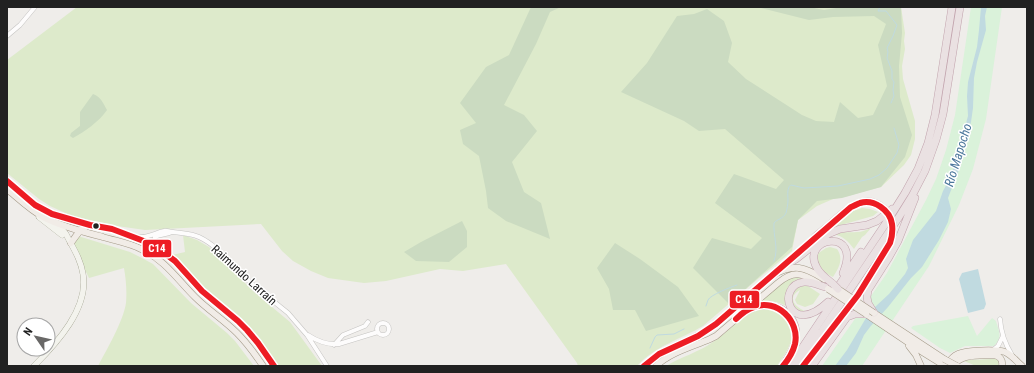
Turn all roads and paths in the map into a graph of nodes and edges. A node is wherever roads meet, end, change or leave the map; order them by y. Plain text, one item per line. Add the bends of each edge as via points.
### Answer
1 (35, 7) edge
2 (948, 7) edge
3 (952, 7) edge
4 (960, 7) edge
5 (951, 16) junction
6 (7, 36) edge
7 (7, 180) edge
8 (920, 181) junction
9 (7, 188) edge
10 (900, 201) junction
11 (35, 205) junction
12 (35, 212) junction
13 (888, 220) junction
14 (52, 221) junction
15 (90, 225) junction
16 (80, 231) junction
17 (172, 232) junction
18 (159, 235) junction
19 (101, 237) junction
20 (135, 237) junction
21 (70, 241) junction
22 (150, 243) junction
23 (163, 252) junction
24 (780, 269) junction
25 (773, 275) junction
26 (833, 286) junction
27 (850, 300) junction
28 (828, 302) junction
29 (746, 311) junction
30 (874, 313) junction
31 (866, 314) junction
32 (1000, 320) dead end
33 (368, 322) dead end
34 (378, 332) dead end
35 (307, 335) junction
36 (1003, 336) junction
37 (905, 338) junction
38 (334, 345) junction
39 (993, 350) junction
40 (1015, 359) junction
41 (944, 364) edge
42 (34, 366) edge
43 (263, 366) edge
44 (274, 366) edge
45 (327, 366) edge
46 (644, 366) edge
47 (656, 366) edge
48 (783, 366) edge
49 (789, 366) edge
50 (798, 366) edge
51 (803, 366) edge
52 (812, 366) edge
53 (921, 366) edge
54 (953, 366) edge
55 (958, 366) edge
56 (1002, 366) edge
57 (1022, 366) edge

1 - 6 street
2 - 5 highway
3 - 5 highway
4 - 8 highway via 942,121
5 - 10 highway via 930,136 918,170
7 - 11 main road
8 - 30 highway via 900,237 867,293 868,303
8 - 50 highway via 896,222
9 - 12 main road
10 - 13 highway
10 - 24 highway via 887,214 871,224 840,229 828,234
11 - 14 main road
11 - 15 main road via 52,214
12 - 14 main road
12 - 21 main road
13 - 26 highway
13 - 49 highway
14 - 16 main road
14 - 21 main road
15 - 16 main road via 84,226
15 - 20 main road
16 - 19 main road
16 - 21 main road
17 - 18 street, Raimundo Larraín
17 - 20 street, Raimundo Larraín via 163,231 144,238
17 - 35 street, Raimundo Larraín via 191,234 212,245 252,284 288,313
18 - 22 street, Raimundo Larraín
18 - 23 street via 154,242
19 - 22 main road via 119,238 142,246
19 - 43 main road via 139,248 164,264 194,296 245,341
20 - 22 main road
21 - 42 main road via 83,274 82,298 63,334
22 - 23 main road
23 - 44 main road via 202,291 247,330
24 - 25 highway
24 - 51 highway, bridge via 854,205 869,202 878,205 890,218 893,227 888,246 855,298
25 - 26 main road via 789,268 801,268 814,272
25 - 46 main road via 713,327 658,354
26 - 26 highway via 818,270 814,260 819,246 831,241 841,244 845,249 848,263
26 - 27 main road, bridge
26 - 27 main road, bridge
26 - 28 highway
26 - 28 highway via 800,282 788,295 793,310 799,314 811,314
26 - 29 main road via 807,276 787,276
27 - 30 main road, bridge
27 - 31 main road, bridge
28 - 49 highway
29 - 47 main road via 716,336 672,354
29 - 48 highway via 757,306 771,305 781,309 791,318 796,339 792,352
30 - 37 main road
31 - 37 main road
31 - 52 highway via 848,316
32 - 36 street
33 - 38 street via 365,326 343,335
34 - 38 street
35 - 38 street, Raimundo Larraín
35 - 45 street, Raimundo Larraín
36 - 39 street
36 - 40 street
37 - 41 main road
37 - 53 main road
39 - 40 main road via 1006,352
39 - 41 main road via 959,354
40 - 57 main road
41 - 55 main road, bridge
54 - 56 main road via 962,358 994,355 1001,358

